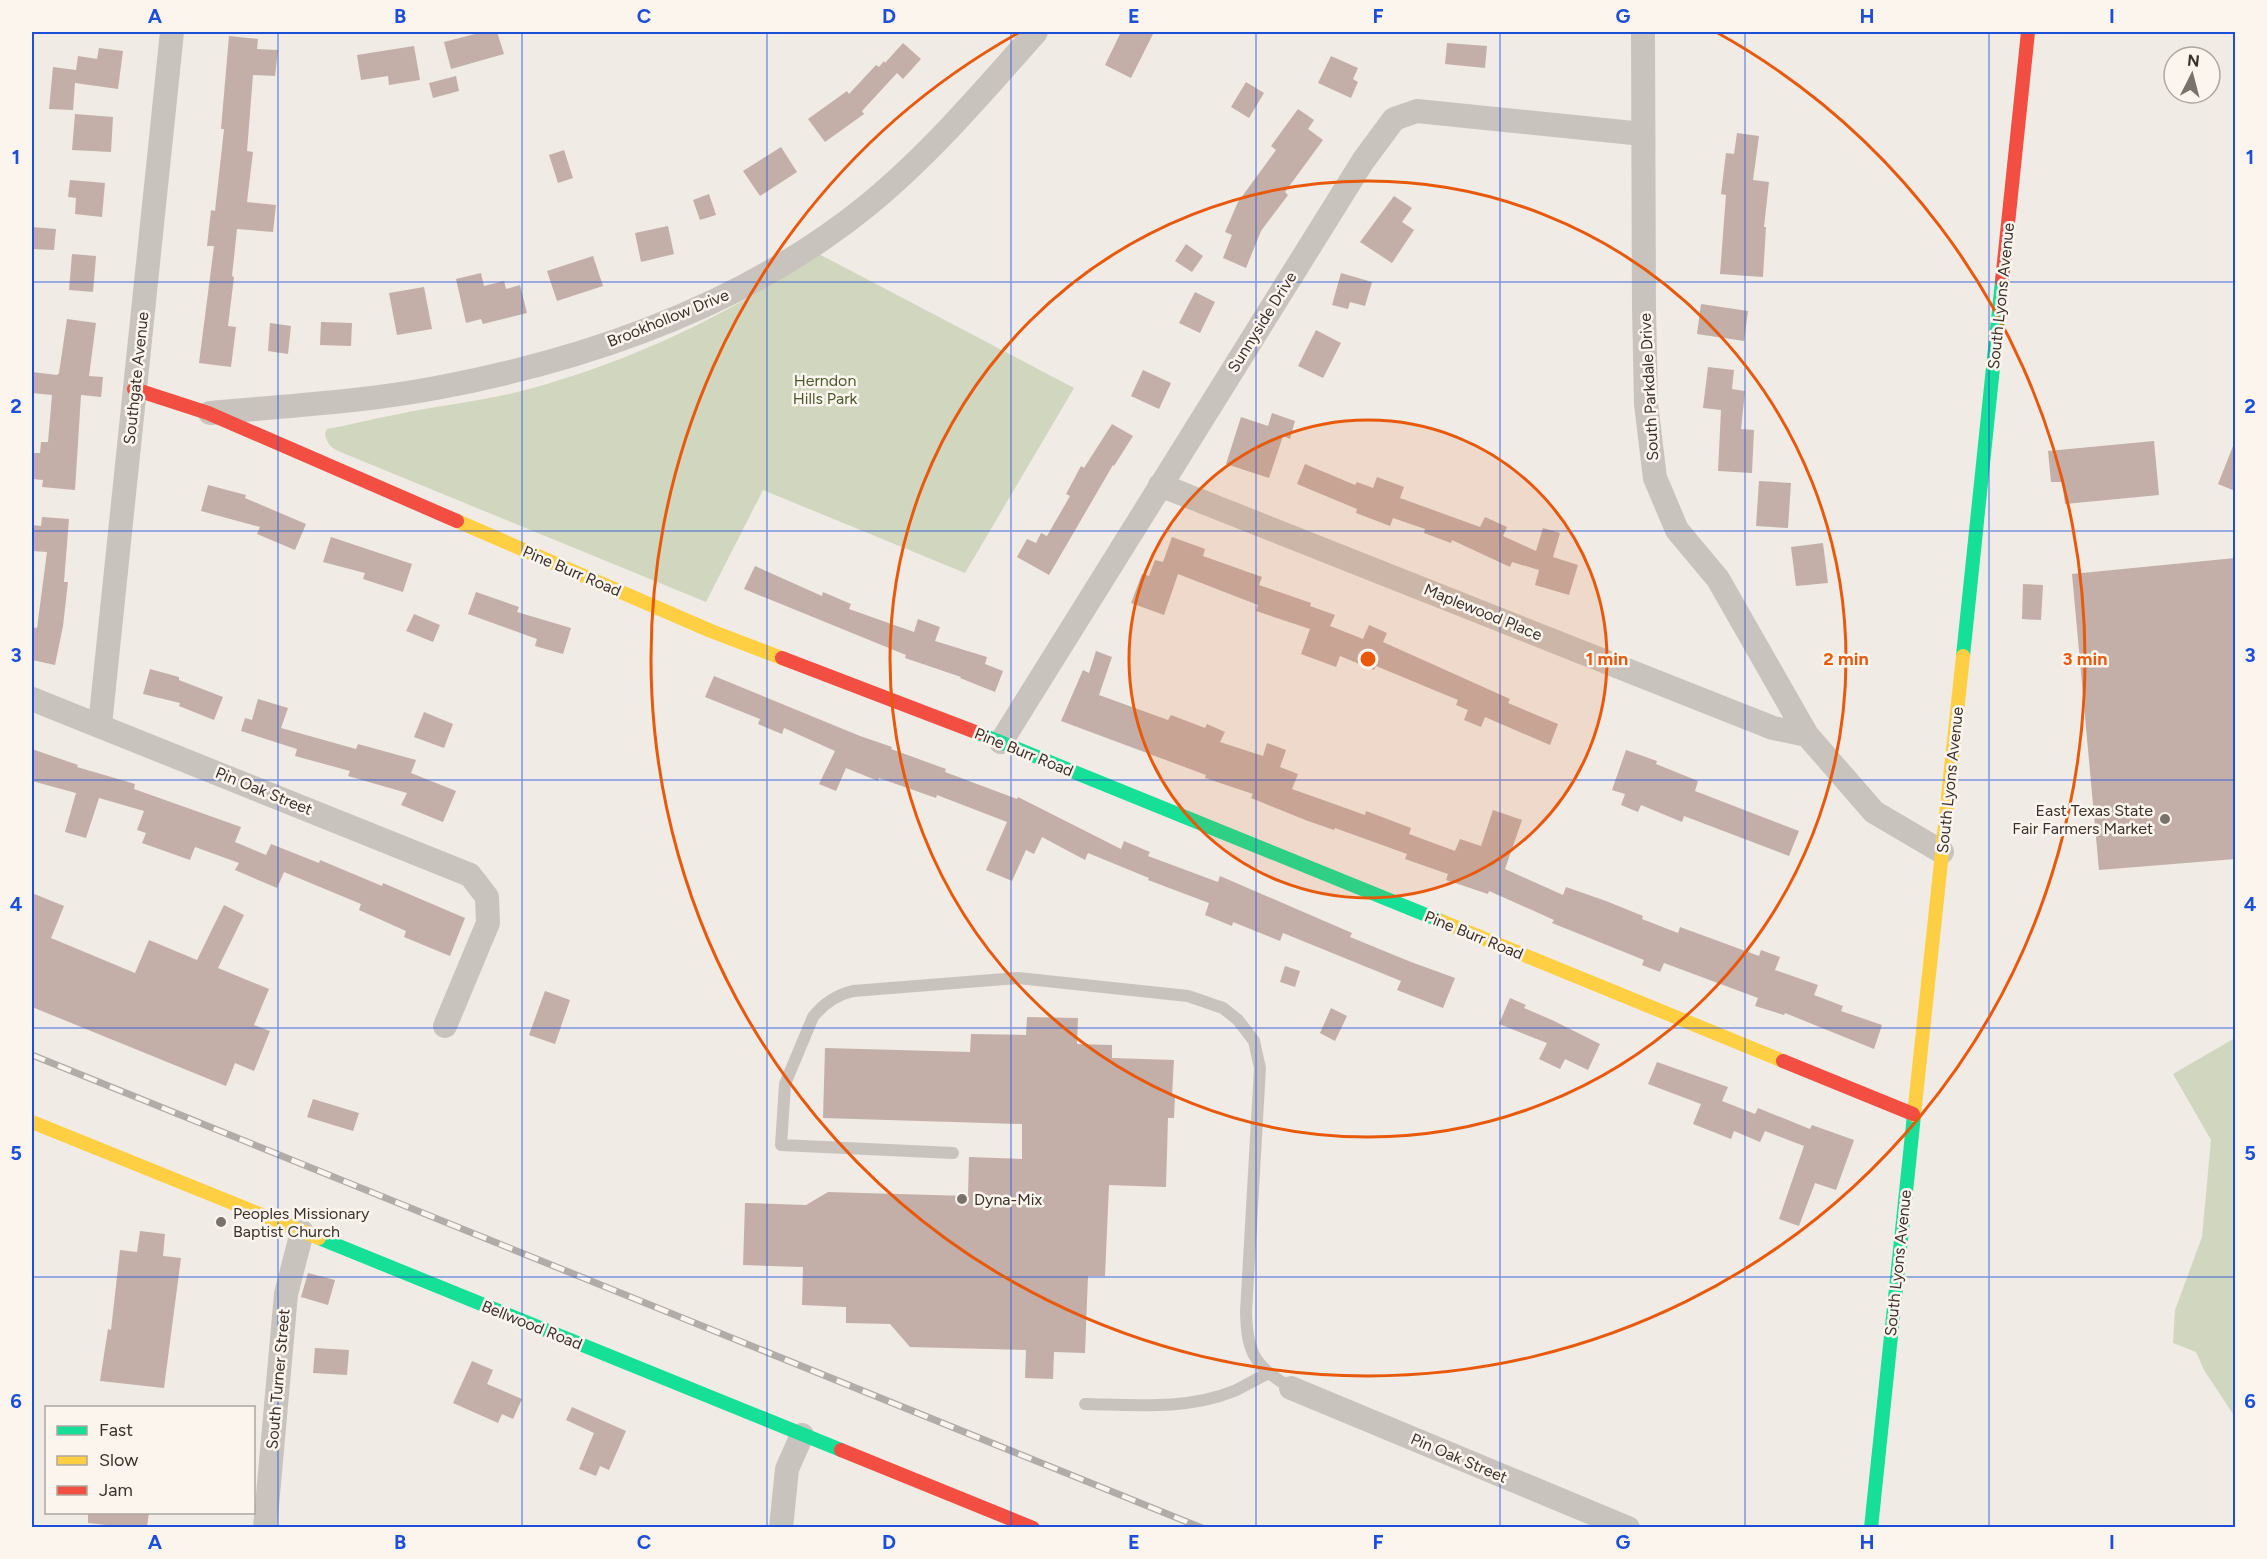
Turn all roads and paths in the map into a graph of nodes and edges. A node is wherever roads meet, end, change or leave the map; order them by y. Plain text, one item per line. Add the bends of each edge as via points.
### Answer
1 (172, 32) edge
2 (1036, 32) edge
3 (1643, 32) edge
4 (2028, 32) edge
5 (1643, 134) junction
6 (134, 389) junction
7 (208, 413) junction
8 (1160, 485) junction
9 (32, 699) edge
10 (100, 725) junction
11 (1807, 735) junction
12 (1001, 742) junction
13 (1942, 852) junction
14 (445, 1026) dead end
15 (1913, 1114) junction
16 (32, 1122) edge
17 (953, 1154) dead end
18 (302, 1232) junction
19 (1267, 1374) junction
20 (1291, 1388) joint
21 (1085, 1404) dead end
22 (802, 1435) junction
23 (264, 1527) edge
24 (781, 1527) edge
25 (1033, 1527) edge
26 (1628, 1527) edge
27 (1871, 1527) edge

1 - 6 street, Southgate Avenue
2 - 7 street, Brookhollow Drive via 925,154 867,205 818,242 711,303 615,341 526,368 447,386
3 - 5 street, South Parkdale Drive
4 - 13 street, South Lyons Avenue
5 - 8 street, Sunnyside Drive via 1417,111 1394,119 1362,161
5 - 11 street, South Parkdale Drive via 1646,404 1655,478 1677,530 1718,579
6 - 7 street, Pine Burr Road
6 - 10 street, Southgate Avenue
7 - 12 street, Pine Burr Road via 711,631
8 - 11 street, Maplewood Place via 1762,723
8 - 12 street, Sunnyside Drive
9 - 10 street, Pin Oak Street
10 - 14 street, Pin Oak Street via 470,875 487,897 488,923
11 - 13 street, South Parkdale Drive via 1874,812
12 - 15 street, Pine Burr Road
13 - 15 street, South Lyons Avenue
15 - 27 street, South Lyons Avenue
16 - 18 street, Bellwood Road
17 - 19 lane via 781,1145 785,1084 820,1008 841,993 852,991 1018,978 1188,996 1223,1008 1247,1029 1260,1068 1246,1335
18 - 22 street, Bellwood Road
18 - 23 street, South Turner Street via 286,1294
19 - 20 lane
19 - 21 lane via 1232,1391 1189,1402
20 - 26 street, Pin Oak Street
22 - 24 street via 787,1470
22 - 25 street, Bellwood Road

